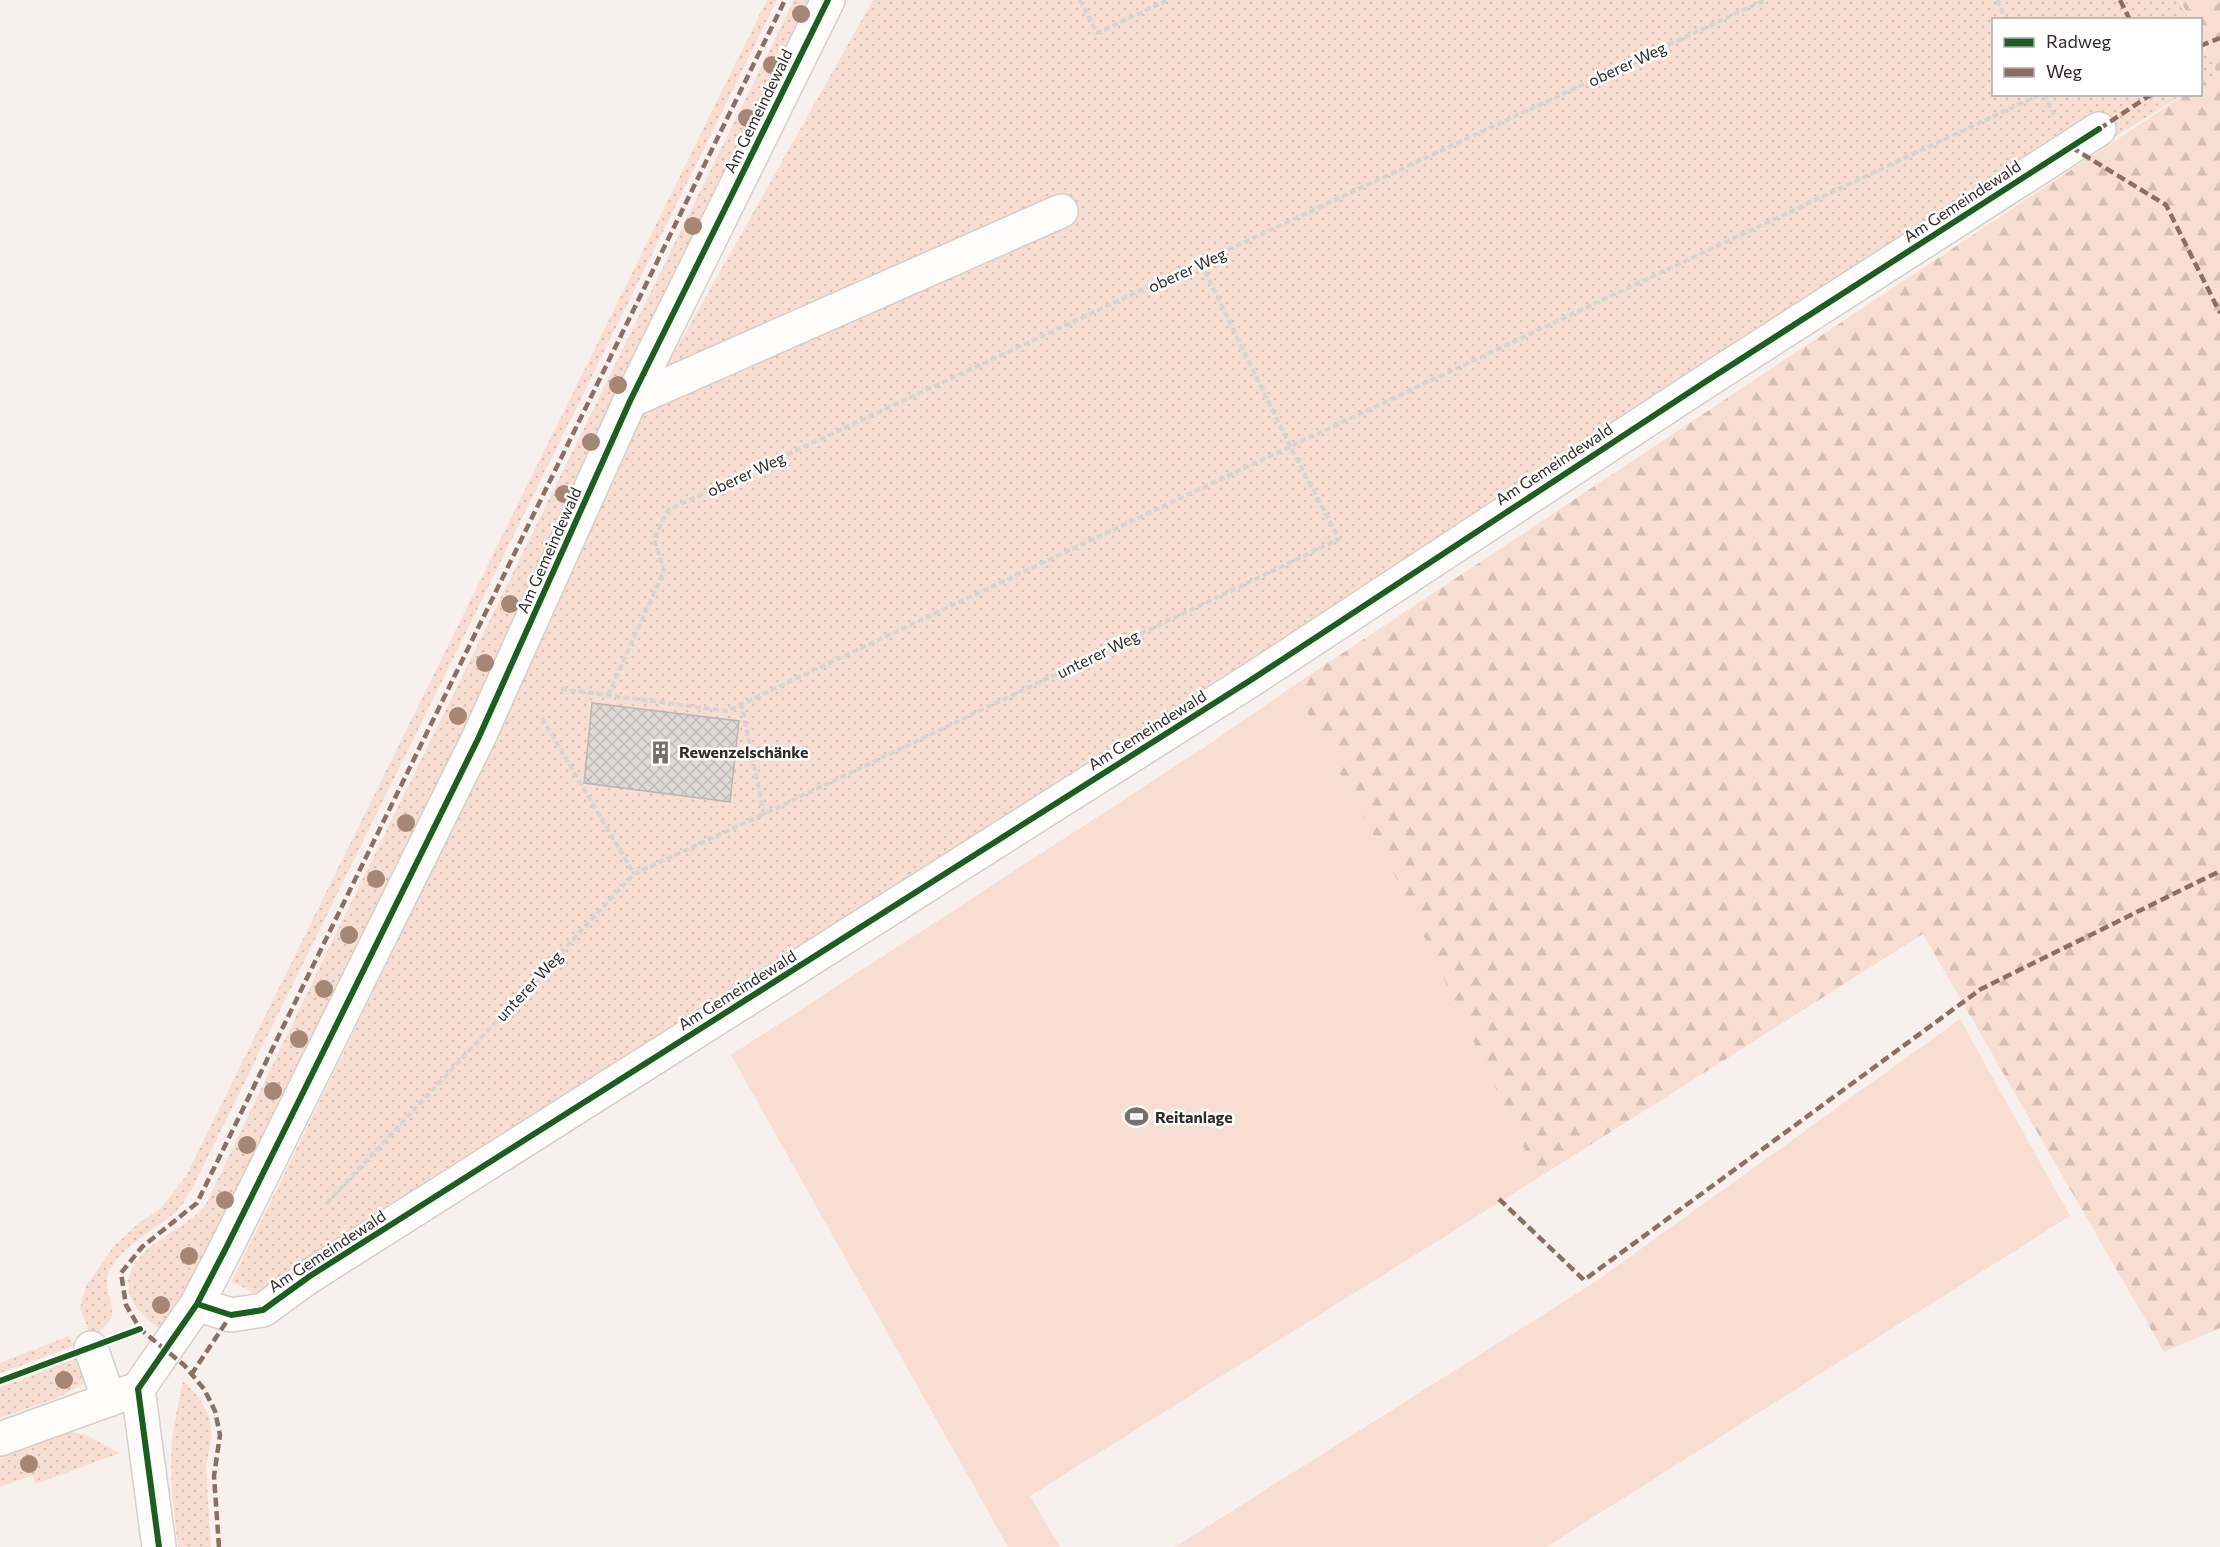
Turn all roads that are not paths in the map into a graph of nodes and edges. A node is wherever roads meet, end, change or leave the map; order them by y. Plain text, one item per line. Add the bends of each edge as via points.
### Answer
1 (828, 0) edge
2 (2099, 129) dead end
3 (1061, 211) dead end
4 (630, 401) junction
5 (197, 1304) junction
6 (91, 1348) dead end
7 (124, 1395) junction
8 (0, 1439) edge
9 (159, 1547) edge

1 - 4 street, Am Gemeindewald
2 - 5 street, Am Gemeindewald via 1254,678 320,1270 263,1310 231,1315
3 - 4 street
4 - 5 street, Am Gemeindewald via 478,739
5 - 7 street, Am Gemeindewald
6 - 7 street
7 - 8 street
7 - 9 street

